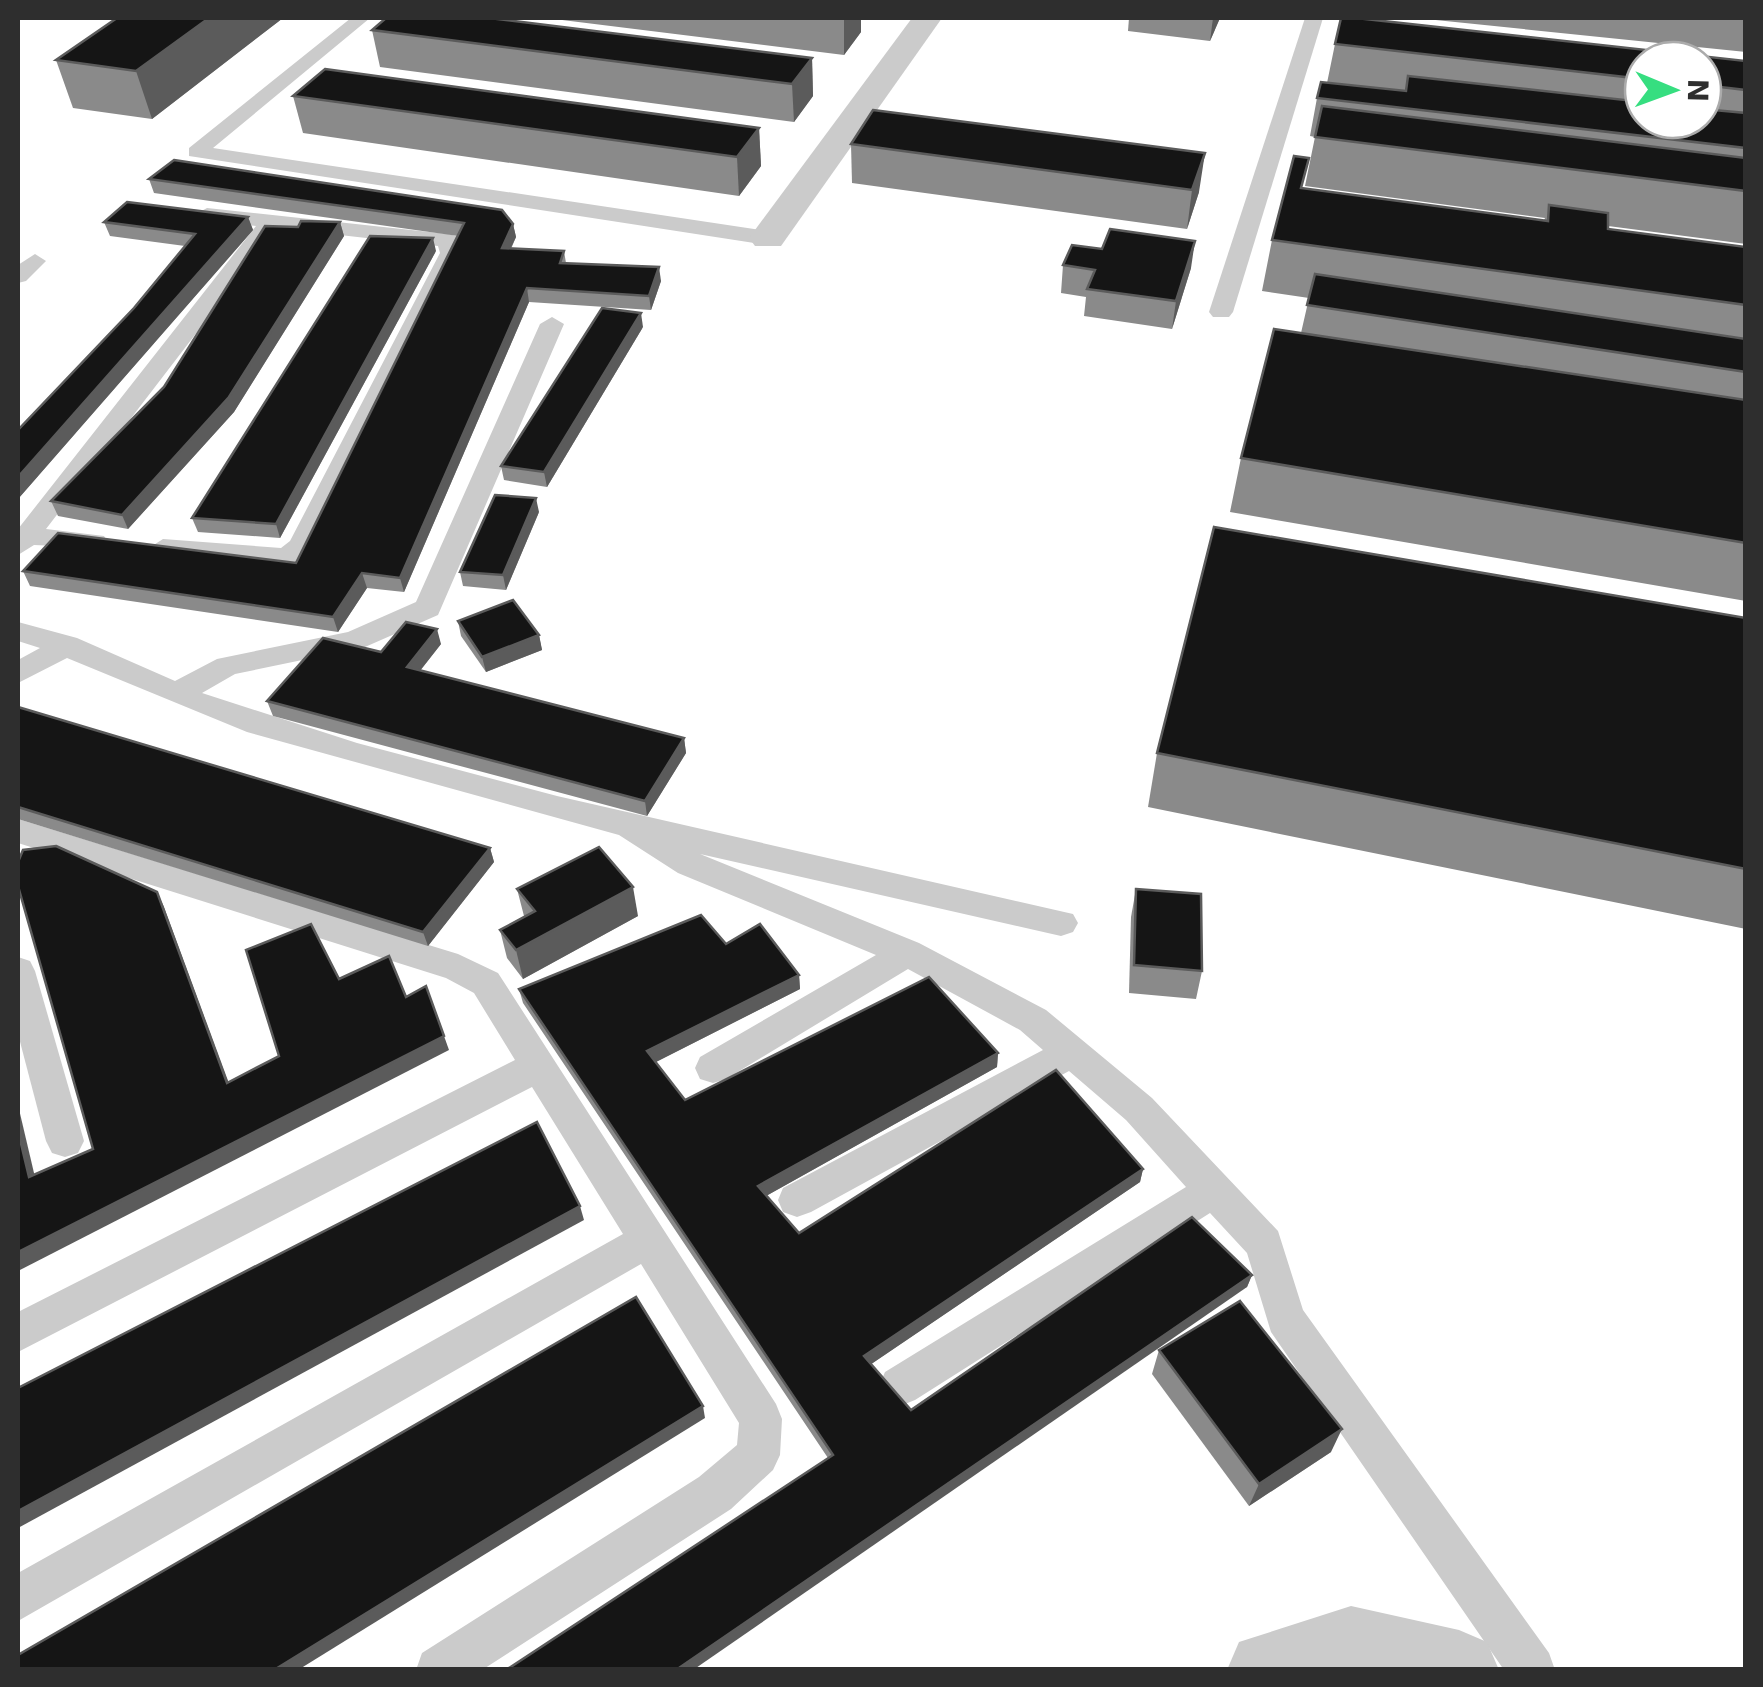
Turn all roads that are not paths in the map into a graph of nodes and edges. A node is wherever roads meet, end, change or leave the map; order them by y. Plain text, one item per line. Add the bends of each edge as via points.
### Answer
1 (361, 18) edge
2 (927, 18) edge
3 (1314, 18) edge
4 (172, 210) edge
5 (271, 221) junction
6 (768, 238) joint
7 (1221, 312) dead end
8 (552, 324) dead end
9 (21, 542) edge
10 (18, 631) edge
11 (67, 645) junction
12 (18, 674) edge
13 (179, 692) junction
14 (627, 824) junction
15 (18, 831) edge
16 (1060, 923) dead end
17 (908, 953) junction
18 (18, 971) edge
19 (1072, 1052) junction
20 (538, 1066) junction
21 (713, 1068) dead end
22 (65, 1141) dead end
23 (1214, 1190) junction
24 (797, 1200) dead end
25 (648, 1240) junction
26 (18, 1333) edge
27 (900, 1386) dead end
28 (18, 1598) edge
29 (439, 1670) edge
30 (1267, 1670) edge
31 (1459, 1670) edge
32 (1532, 1670) edge

1 - 6 lane via 196,152
2 - 6 street
3 - 7 lane
4 - 5 lane
5 - 9 lane
5 - 9 lane via 448,241 451,253 301,546 287,557
8 - 13 lane via 428,608 355,640 227,666
10 - 11 lane
11 - 12 lane
11 - 13 lane
13 - 14 lane via 254,724
14 - 16 lane
14 - 17 lane via 690,864
15 - 20 lane via 458,968 486,983
17 - 19 lane via 1033,1020
17 - 21 lane
18 - 22 lane
19 - 23 lane via 1139,1109
19 - 24 lane
20 - 25 lane
20 - 26 lane
23 - 27 lane
23 - 32 lane via 1264,1244 1286,1320
25 - 28 lane
25 - 29 lane via 761,1418 758,1455 714,1493
30 - 31 street via 1350,1645

